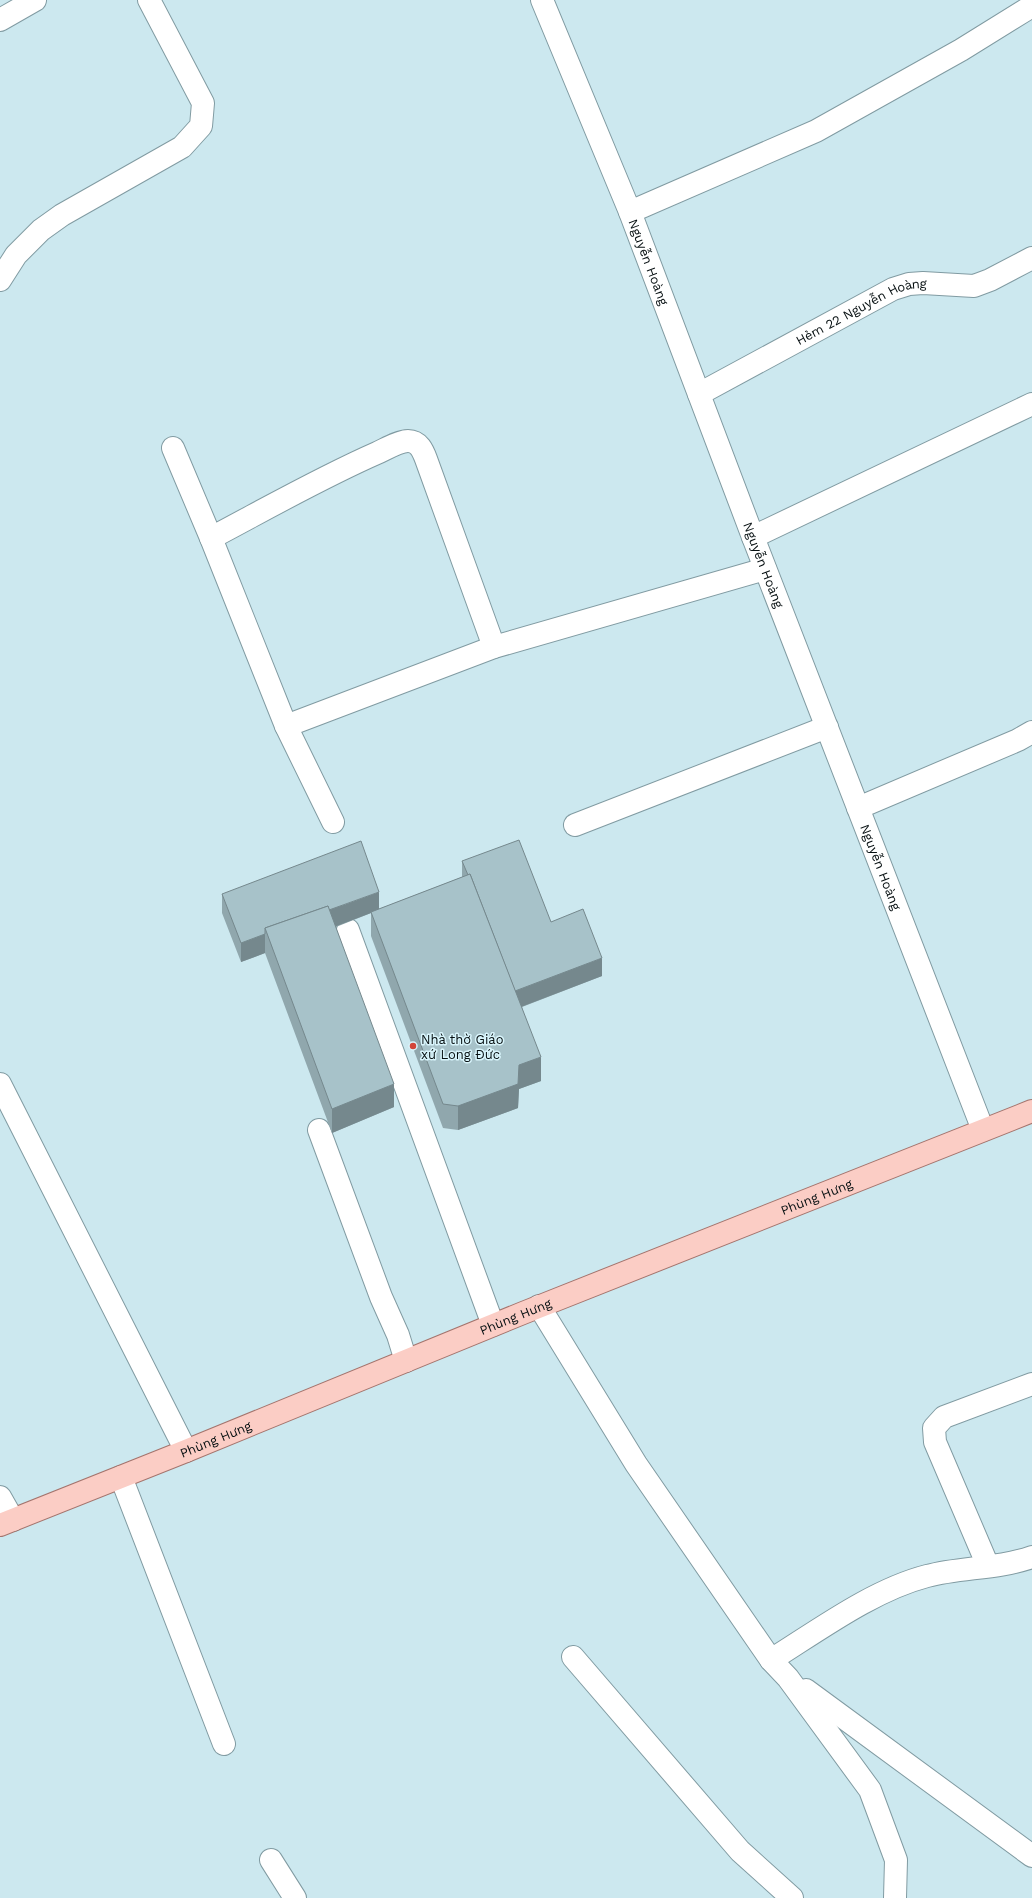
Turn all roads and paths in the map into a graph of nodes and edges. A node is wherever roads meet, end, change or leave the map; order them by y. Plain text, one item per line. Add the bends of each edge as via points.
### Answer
1 (35, 0) edge
2 (149, 0) edge
3 (542, 0) edge
4 (1032, 6) edge
5 (0, 20) edge
6 (630, 212) junction
7 (1032, 258) edge
8 (0, 280) edge
9 (699, 394) junction
10 (1032, 404) edge
11 (173, 448) dead end
12 (753, 537) junction
13 (211, 538) junction
14 (765, 568) junction
15 (494, 647) junction
16 (286, 726) junction
17 (827, 727) junction
18 (1032, 732) edge
19 (858, 808) junction
20 (333, 822) dead end
21 (575, 825) dead end
22 (348, 930) dead end
23 (0, 1084) edge
24 (1032, 1111) edge
25 (319, 1130) dead end
26 (983, 1130) junction
27 (538, 1306) junction
28 (493, 1325) junction
29 (406, 1361) junction
30 (1032, 1384) edge
31 (186, 1451) junction
32 (121, 1477) junction
33 (0, 1497) edge
34 (6, 1523) edge
35 (1032, 1557) edge
36 (988, 1566) junction
37 (573, 1657) dead end
38 (771, 1660) junction
39 (788, 1678) junction
40 (224, 1744) dead end
41 (1032, 1856) edge
42 (272, 1860) dead end
43 (295, 1898) edge
44 (792, 1898) edge
45 (896, 1898) edge

1 - 5 street
2 - 8 street via 203,103 201,126 182,147 62,215 41,230 16,255
3 - 6 street, Nguyễn Hoàng
4 - 6 street via 961,50 816,131
6 - 9 street, Nguyễn Hoàng
7 - 9 street, Hẻm 22 Nguyễn Hoàng via 974,286 923,283 893,289
9 - 12 street, Nguyễn Hoàng
10 - 12 street
11 - 13 street
12 - 14 street, Nguyễn Hoàng
13 - 15 street via 357,462 404,442 415,442 426,459
13 - 16 street
14 - 15 street
14 - 17 street, Nguyễn Hoàng
15 - 16 street
16 - 20 street
17 - 19 street, Nguyễn Hoàng
17 - 21 street
18 - 19 street
19 - 26 street, Nguyễn Hoàng
22 - 28 street
23 - 31 street
24 - 26 main road, Phùng Hưng
25 - 29 street
26 - 27 main road, Phùng Hưng
27 - 28 main road, Phùng Hưng
27 - 38 street via 636,1464
28 - 29 main road, Phùng Hưng
29 - 31 main road, Phùng Hưng
30 - 36 street via 944,1417 934,1428 935,1442
31 - 32 main road, Phùng Hưng
32 - 34 main road, Phùng Hưng
32 - 40 street
33 - 34 street
35 - 36 street
36 - 38 street via 927,1576 880,1593
37 - 44 street via 740,1851
38 - 39 street
39 - 41 street
39 - 45 street via 870,1790 896,1860
42 - 43 street

